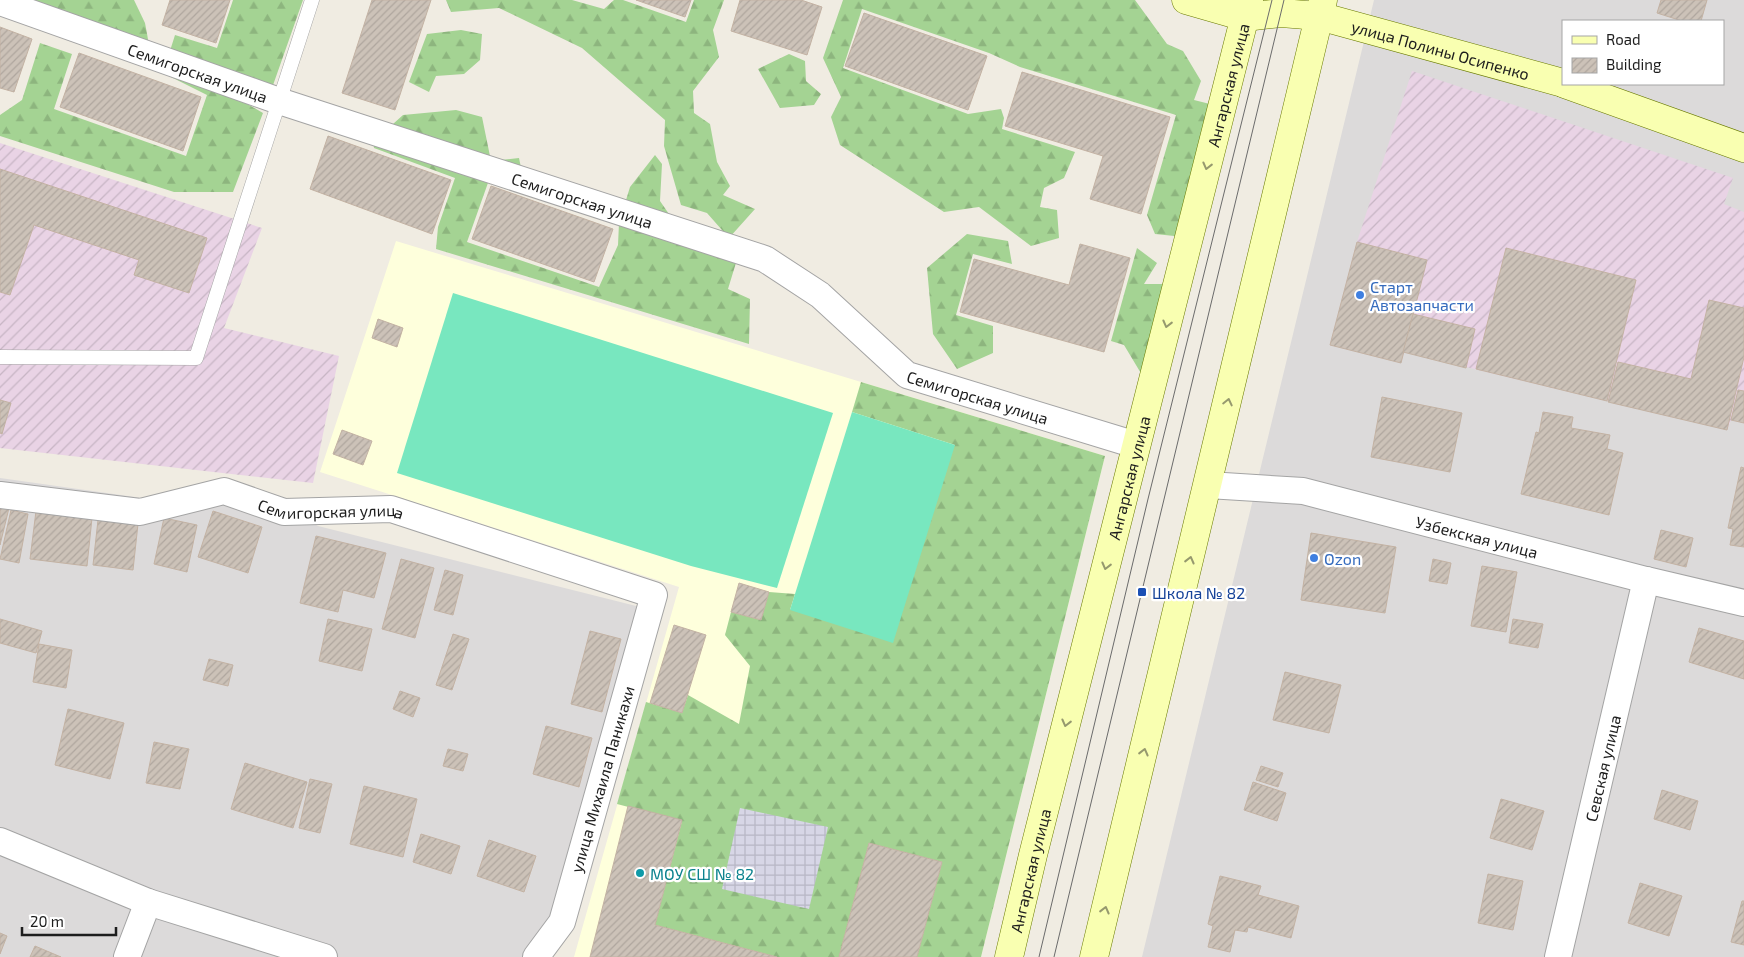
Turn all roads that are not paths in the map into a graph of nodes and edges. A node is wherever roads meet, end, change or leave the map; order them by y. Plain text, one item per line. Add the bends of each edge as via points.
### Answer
1 (312, 0) edge
2 (1186, 0) edge
3 (0, 2) edge
4 (1247, 8) edge
5 (1321, 8) edge
6 (1562, 82) edge
7 (1570, 85) edge
8 (279, 101) junction
9 (1744, 148) edge
10 (0, 357) edge
11 (1136, 445) junction
12 (1208, 485) junction
13 (0, 495) edge
14 (1646, 580) junction
15 (654, 595) joint
16 (1744, 603) edge
17 (0, 841) edge
18 (148, 902) junction
19 (126, 957) edge
20 (324, 957) edge
21 (536, 957) edge
22 (1009, 957) edge
23 (1094, 957) edge
24 (1559, 957) edge

1 - 8 lane
2 - 4 main road
3 - 8 street, Семигорская улица
4 - 5 main road, улица Полины Осипенко via 1281,13
4 -> 11 main road, Ангарская улица
5 - 6 main road, улица Полины Осипенко
12 -> 5 main road
7 - 9 main road, улица Полины Осипенко
8 - 10 lane via 196,358
8 - 11 street, Семигорская улица via 765,259 820,295 908,375
11 -> 22 main road, Ангарская улица
12 - 14 street, Узбекская улица via 1303,491
23 -> 12 main road
13 - 15 street, Семигорская улица via 140,512 224,490 284,512 391,509
14 - 16 street, Узбекская улица
14 - 24 street, Севская улица
15 - 21 street, улица Михаила Паникахи via 562,922
17 - 18 street
18 - 19 street
18 - 20 street

